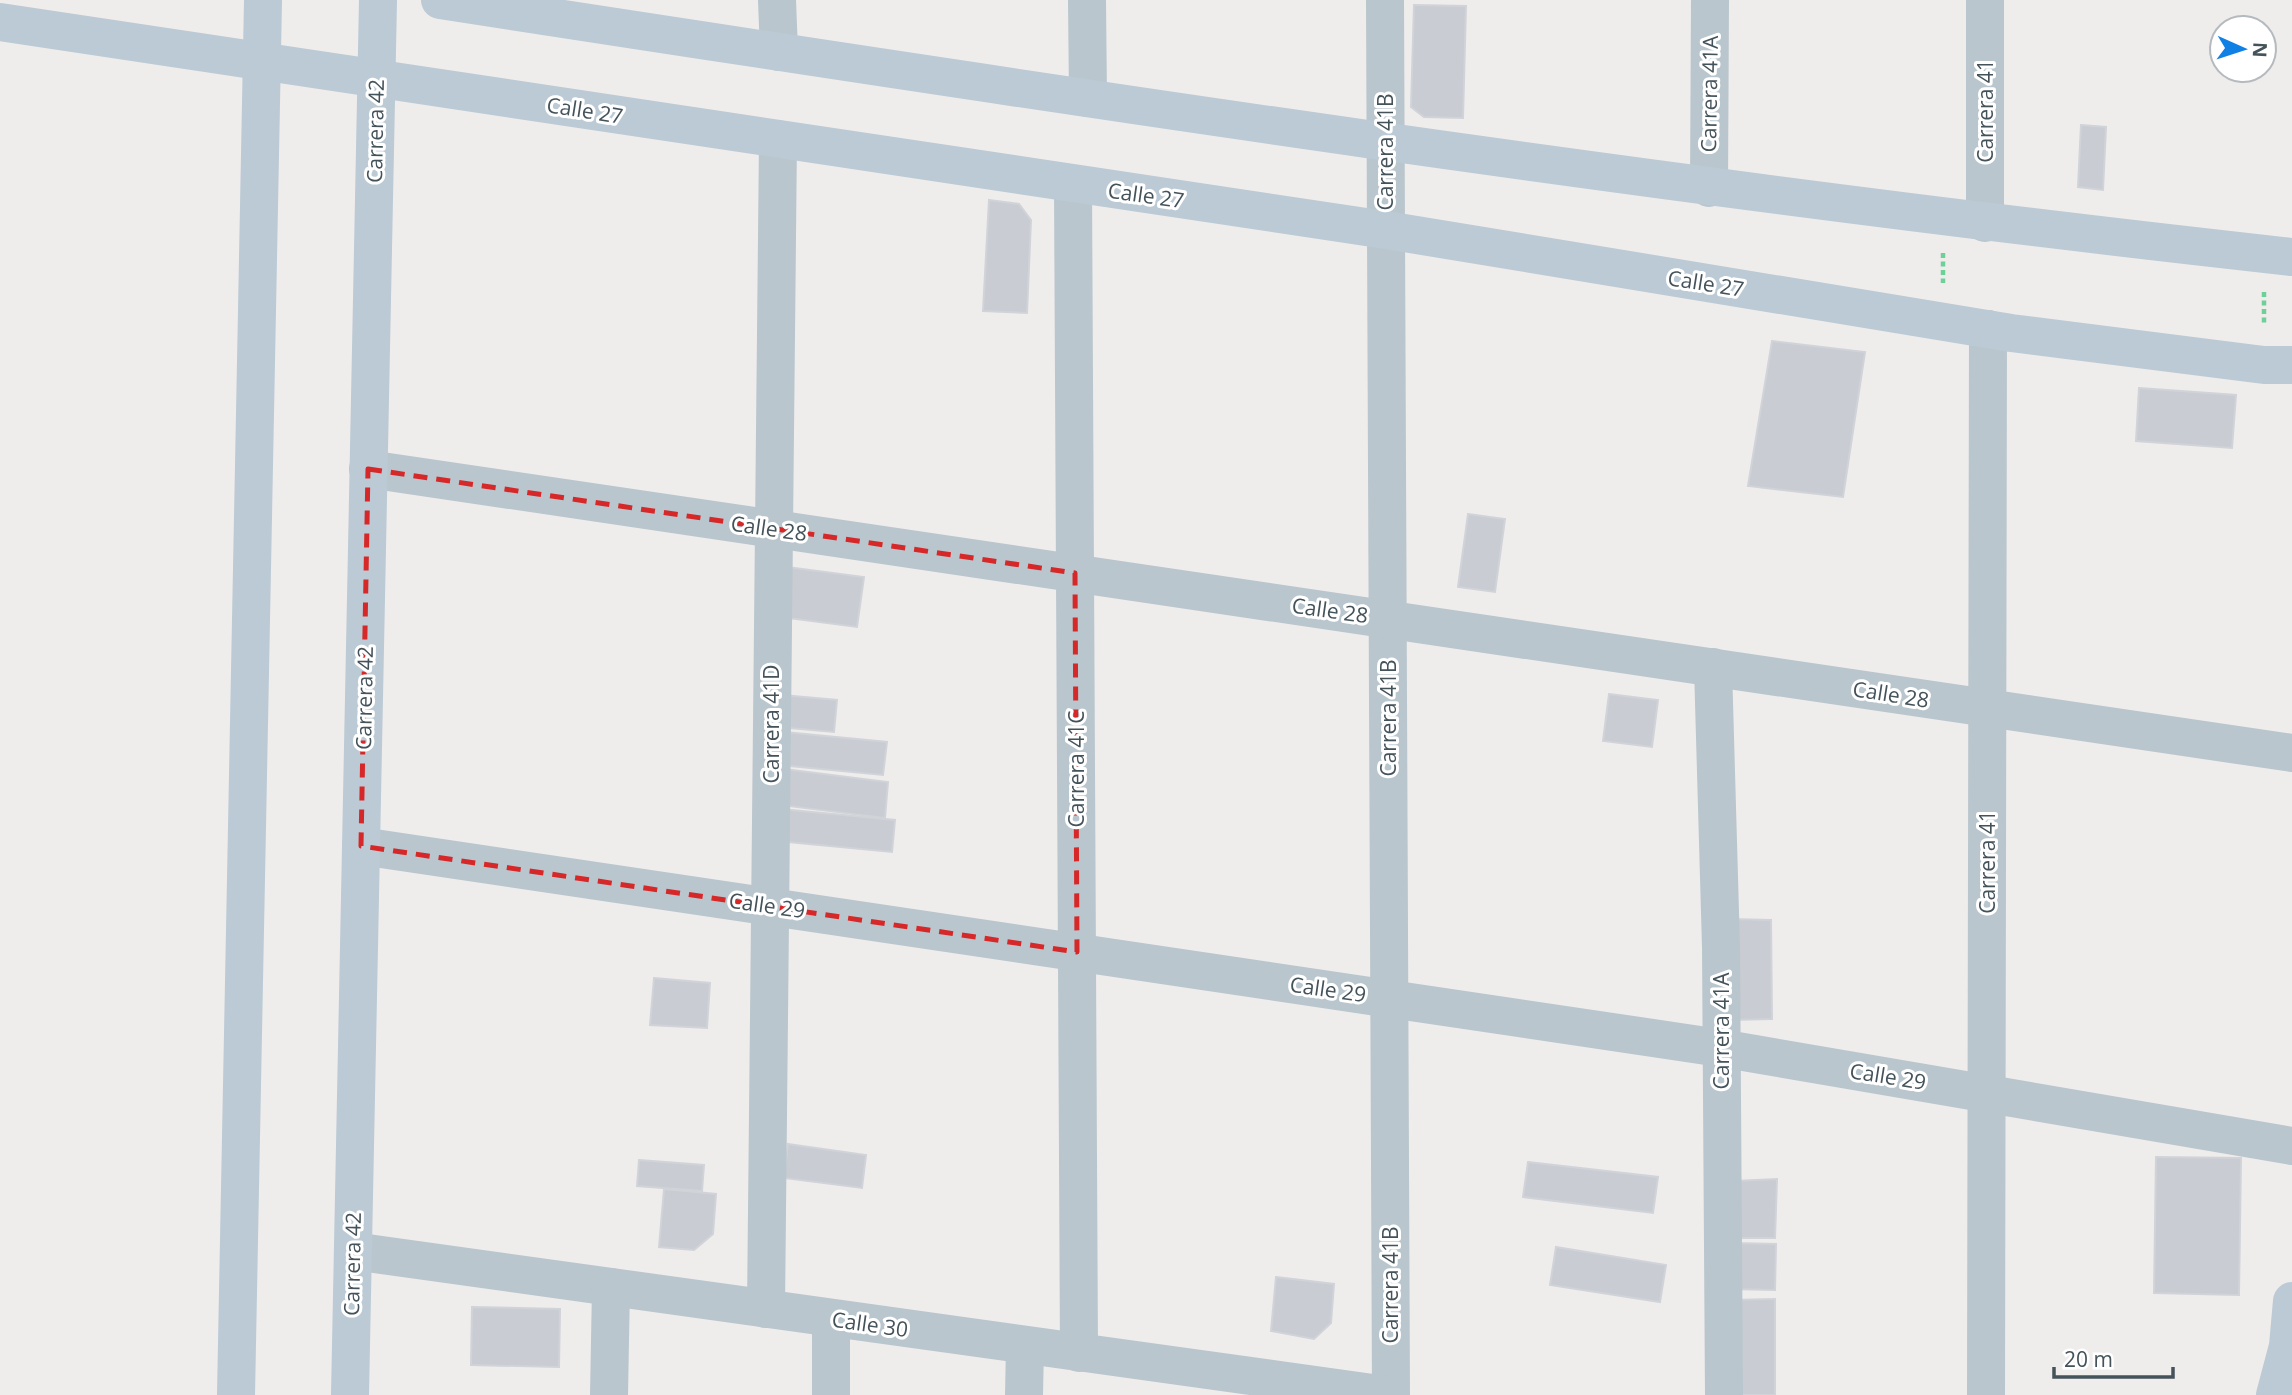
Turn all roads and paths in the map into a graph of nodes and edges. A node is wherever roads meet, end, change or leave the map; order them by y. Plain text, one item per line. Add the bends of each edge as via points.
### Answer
1 (263, 0) edge
2 (378, 0) edge
3 (440, 0) edge
4 (777, 0) edge
5 (1087, 0) edge
6 (1385, 0) edge
7 (1710, 0) edge
8 (1985, 0) edge
9 (0, 22) edge
10 (779, 52) junction
11 (262, 61) junction
12 (376, 78) junction
13 (1088, 98) junction
14 (778, 139) junction
15 (1386, 143) junction
16 (1073, 185) junction
17 (1709, 188) junction
18 (1985, 223) junction
19 (1386, 230) junction
20 (2278, 255) edge
21 (1988, 329) junction
22 (2278, 365) edge
23 (369, 469) junction
24 (772, 528) junction
25 (1075, 573) junction
26 (1387, 618) junction
27 (1713, 667) junction
28 (1987, 709) junction
29 (2292, 753) edge
30 (361, 846) junction
31 (770, 906) junction
32 (1077, 952) junction
33 (1389, 998) junction
34 (1720, 1048) junction
35 (1986, 1093) junction
36 (2292, 1146) edge
37 (353, 1251) junction
38 (611, 1287) junction
39 (2292, 1301) edge
40 (766, 1309) junction
41 (831, 1318) junction
42 (1025, 1346) junction
43 (1079, 1353) junction
44 (236, 1395) edge
45 (350, 1395) edge
46 (609, 1395) edge
47 (831, 1395) edge
48 (1024, 1395) edge
49 (1389, 1395) edge
50 (1724, 1395) edge
51 (1986, 1395) edge
52 (2275, 1395) edge

1 - 11 main road
2 - 12 main road, Carrera 42
3 - 10 main road
4 - 10 street
5 - 13 street
6 - 15 street, Carrera 41B
7 - 17 street, Carrera 41A
8 - 18 street, Carrera 41
9 - 11 main road, Calle 27
10 - 13 main road
11 - 12 main road, Calle 27
11 - 44 main road
12 - 14 main road, Calle 27
12 - 23 main road, Carrera 42
13 - 15 main road
14 - 16 main road, Calle 27
14 - 24 street, Carrera 41D
15 - 17 main road
15 - 19 street, Carrera 41B
16 - 19 main road, Calle 27
16 - 25 street, Carrera 41C
17 - 18 main road
18 - 20 main road
19 - 21 main road, Calle 27
19 - 26 street, Carrera 41B
20 - 22 path
21 - 22 main road, Calle 27
21 - 28 street, Carrera 41
23 - 24 street, Calle 28
23 - 30 main road, Carrera 42
24 - 25 street, Calle 28
24 - 31 street, Carrera 41D
25 - 26 street, Calle 28
25 - 32 street, Carrera 41C
26 - 27 street, Calle 28
26 - 33 street, Carrera 41B
27 - 28 street, Calle 28
27 - 34 street, Carrera 41A
28 - 29 street, Calle 28
28 - 35 street, Carrera 41
30 - 31 street, Calle 29
30 - 37 main road, Carrera 42
31 - 32 street, Calle 29
31 - 40 street, Carrera 41D
32 - 33 street, Calle 29
32 - 43 street, Carrera 41C
33 - 34 street, Calle 29
33 - 49 street, Carrera 41B
34 - 35 street, Calle 29
34 - 50 street, Carrera 41A
35 - 36 street, Calle 29
35 - 51 street, Carrera 41
37 - 38 street, Calle 30
37 - 45 main road, Carrera 42
38 - 40 street, Calle 30
38 - 46 street
39 - 52 main road via 2288,1346
40 - 41 street, Calle 30
41 - 42 street, Calle 30
41 - 47 street
42 - 43 street, Calle 30
42 - 48 street
43 - 49 street, Calle 30

